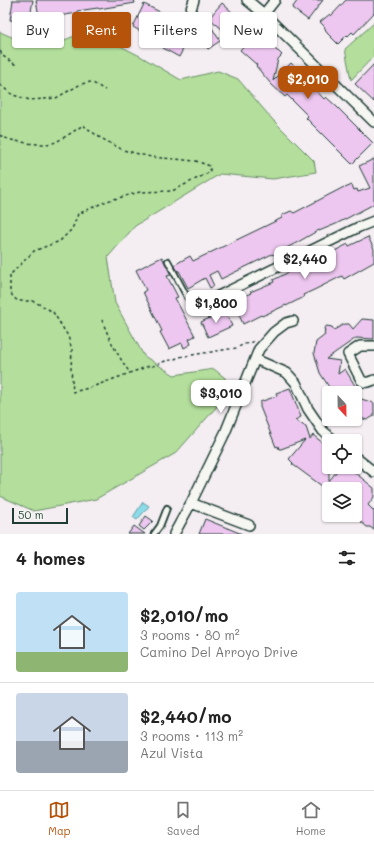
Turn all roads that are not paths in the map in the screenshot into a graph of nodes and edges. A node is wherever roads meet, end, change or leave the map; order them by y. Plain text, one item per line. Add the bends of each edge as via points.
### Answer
1 (194, 0) edge
2 (247, 0) edge
3 (275, 0) edge
4 (190, 12) dead end
5 (262, 12) edge
6 (266, 12) edge
7 (277, 27) edge
8 (374, 122) edge
9 (374, 221) edge
10 (168, 261) dead end
11 (202, 304) joint
12 (293, 320) dead end
13 (374, 346) edge
14 (255, 359) junction
15 (374, 380) edge
16 (326, 434) edge
17 (362, 463) edge
18 (374, 472) edge
19 (191, 503) junction
20 (167, 508) dead end
21 (249, 524) dead end
22 (154, 534) edge
23 (174, 534) edge

1 - 4 street
2 - 5 street
3 - 6 street
7 - 8 street
9 - 11 street
10 - 11 lane via 187,297
12 - 14 street via 274,332 259,349
13 - 15 street via 360,346 348,354 363,383
14 - 16 street via 287,373 296,383 308,409
14 - 19 street via 225,433
17 - 18 street
19 - 21 street
19 - 23 street
20 - 22 lane

